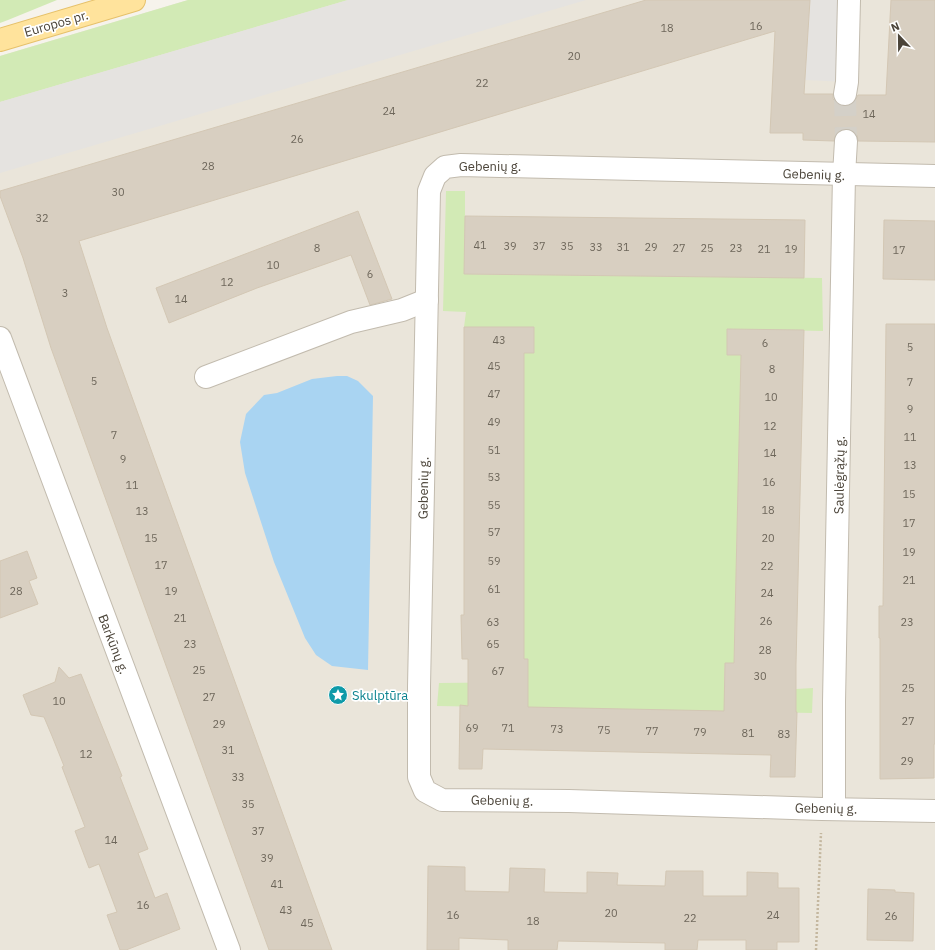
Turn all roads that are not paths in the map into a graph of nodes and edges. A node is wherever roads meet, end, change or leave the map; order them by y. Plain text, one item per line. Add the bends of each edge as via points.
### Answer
1 (134, 0) edge
2 (850, 0) edge
3 (0, 40) edge
4 (845, 94) tunnel mouth
5 (846, 141) tunnel mouth
6 (844, 175) junction
7 (935, 176) edge
8 (427, 300) junction
9 (0, 338) edge
10 (206, 377) dead end
11 (828, 809) junction
12 (935, 811) edge
13 (229, 950) edge

1 - 3 main road, Europos pr.
2 - 4 street
5 - 6 street, Saulėgrąžų g.
6 - 7 street, Gebenių g.
6 - 8 street, Gebenių g. via 461,165 445,168 435,176 429,191
6 - 11 street, Saulėgrąžų g. via 834,702
8 - 10 street via 402,310 351,322
8 - 11 street, Gebenių g. via 419,777 424,791 442,800
9 - 13 street, Barkūnų g.
11 - 12 street, Gebenių g.

